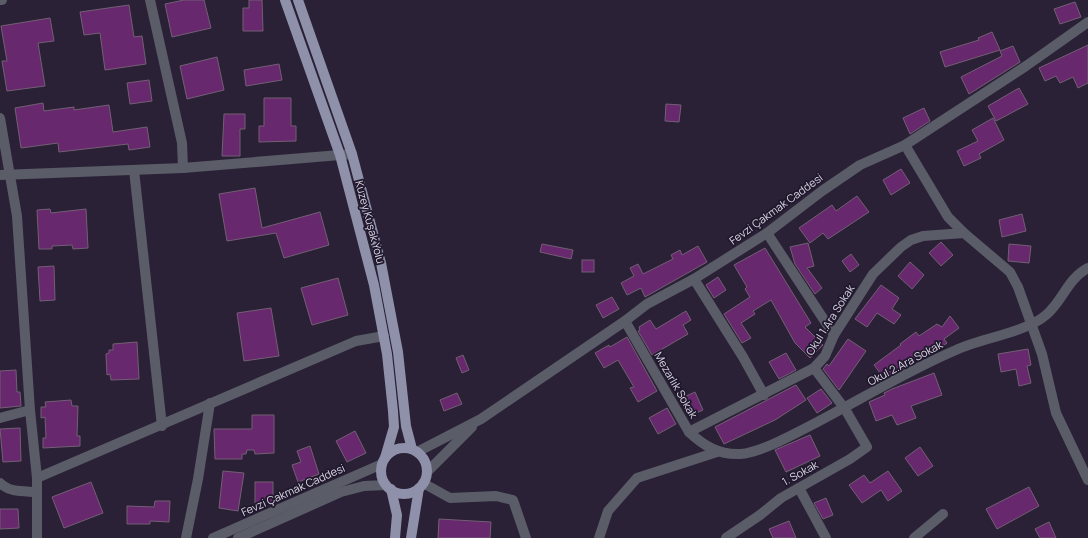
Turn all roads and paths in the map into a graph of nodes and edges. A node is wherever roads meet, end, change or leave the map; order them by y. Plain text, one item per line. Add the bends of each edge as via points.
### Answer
1 (150, 0) edge
2 (284, 0) edge
3 (298, 0) edge
4 (1088, 22) edge
5 (0, 118) edge
6 (905, 145) junction
7 (352, 154) junction
8 (340, 155) junction
9 (183, 168) junction
10 (134, 170) junction
11 (5, 175) edge
12 (766, 233) junction
13 (964, 233) junction
14 (1088, 268) edge
15 (694, 280) junction
16 (625, 321) junction
17 (1030, 324) junction
18 (834, 335) junction
19 (384, 336) junction
20 (814, 368) junction
21 (764, 395) junction
22 (210, 402) junction
23 (845, 409) junction
24 (30, 410) junction
25 (0, 418) edge
26 (481, 418) junction
27 (162, 426) junction
28 (689, 432) junction
29 (415, 451) junction
30 (717, 452) junction
31 (384, 461) junction
32 (427, 472) junction
33 (38, 478) junction
34 (1088, 480) edge
35 (0, 483) edge
36 (421, 486) junction
37 (389, 487) junction
38 (799, 488) junction
39 (37, 492) junction
40 (943, 514) dead end
41 (37, 538) edge
42 (186, 538) edge
43 (213, 538) edge
44 (238, 538) edge
45 (395, 538) edge
46 (411, 538) edge
47 (526, 538) edge
48 (599, 538) edge
49 (726, 538) edge
50 (826, 538) edge
51 (914, 538) edge

1 - 9 street via 182,143
2 - 8 main road, Kuzey Kuşak Yolu
3 - 7 main road, Kuzey Kuşak Yolu
4 - 6 street, Fevzi Çakmak Caddesi
5 - 11 street
6 - 12 street, Fevzi Çakmak Caddesi via 860,165
6 - 13 street via 948,217
7 - 8 street
7 - 29 main road, Kuzey Kuşak Yolu via 381,263 398,352 406,426
8 - 9 street
8 - 19 main road, Kuzey Kuşak Yolu via 374,284
9 - 10 street
10 - 11 street
10 - 27 street
11 - 24 street via 17,216
12 - 15 street, Fevzi Çakmak Caddesi
12 - 18 street
13 - 17 street via 1010,272 1018,287
13 - 18 street, Okul 1.Ara Sokak via 923,236 901,247 873,274
14 - 17 street, Okul 2.Ara Sokak via 1078,273 1046,315
15 - 16 street, Fevzi Çakmak Caddesi via 648,304
15 - 21 street
16 - 26 street, Fevzi Çakmak Caddesi
16 - 28 street, Mezarlık Sokak
17 - 23 street, Okul 2.Ara Sokak via 957,349 910,371
17 - 34 street via 1042,354 1056,413
18 - 20 street, Okul 1.Ara Sokak via 825,356
19 - 22 street via 356,341
19 - 31 main road, Kuzey Kuşak Yolu via 394,428
20 - 21 street, Okul 1.Ara Sokak
20 - 23 street
21 - 28 street, Okul 1.Ara Sokak
22 - 27 street
22 - 42 street
23 - 30 street, Okul 2.Ara Sokak via 758,449 742,454
23 - 38 street, 1. Sokak via 867,447
24 - 25 street
24 - 33 street
26 - 29 street
26 - 32 street
27 - 33 street
28 - 30 street, Mezarlık Sokak
29 - 31 main road via 397,449
29 - 32 main road via 425,461
30 - 48 street via 637,478 608,511
31 - 37 main road via 381,471
31 - 43 street, Fevzi Çakmak Caddesi
32 - 36 main road
33 - 39 street
35 - 39 street via 14,491
36 - 37 main road via 410,492 400,493
36 - 46 main road
36 - 47 street via 450,498 496,496 513,500
37 - 44 street via 364,486 340,492
37 - 45 main road via 397,515
38 - 49 street, 1. Sokak
38 - 50 street
39 - 41 street
40 - 51 street

